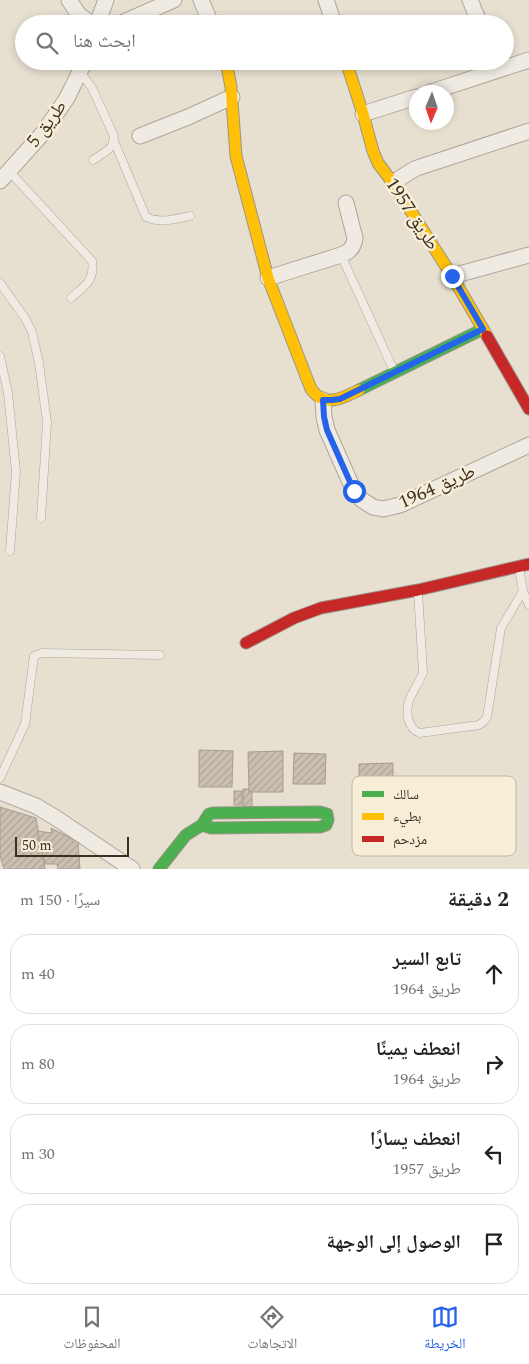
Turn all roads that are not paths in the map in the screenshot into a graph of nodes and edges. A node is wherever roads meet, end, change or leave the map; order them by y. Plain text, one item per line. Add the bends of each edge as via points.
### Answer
1 (69, 0) edge
2 (174, 0) edge
3 (201, 0) edge
4 (326, 0) edge
5 (470, 0) edge
6 (100, 2) edge
7 (79, 15) edge
8 (98, 15) edge
9 (140, 15) edge
10 (207, 15) edge
11 (331, 15) edge
12 (476, 15) edge
13 (529, 60) edge
14 (514, 63) edge
15 (81, 70) edge
16 (85, 70) edge
17 (228, 70) edge
18 (349, 70) edge
19 (487, 70) edge
20 (449, 85) edge
21 (232, 97) junction
22 (409, 99) edge
23 (363, 114) junction
24 (529, 131) edge
25 (140, 136) dead end
26 (114, 141) junction
27 (93, 160) dead end
28 (5, 176) edge
29 (393, 183) junction
30 (346, 203) dead end
31 (190, 216) dead end
32 (342, 255) junction
33 (529, 255) edge
34 (452, 276) junction
35 (268, 278) junction
36 (0, 284) edge
37 (71, 298) dead end
38 (483, 329) junction
39 (0, 356) edge
40 (395, 373) junction
41 (323, 400) junction
42 (529, 409) edge
43 (529, 445) edge
44 (42, 518) dead end
45 (10, 551) dead end
46 (524, 565) edge
47 (418, 590) junction
48 (523, 591) junction
49 (529, 605) edge
50 (246, 643) dead end
51 (160, 655) dead end
52 (0, 778) edge
53 (0, 792) edge
54 (202, 825) junction
55 (132, 869) edge
56 (158, 869) edge

1 - 7 street
2 - 9 street
3 - 10 street
4 - 11 street
5 - 12 street
6 - 8 street
13 - 14 street
15 - 28 street, طريق 5 via 67,98 43,132
16 - 26 lane
17 - 21 street
18 - 23 street, طريق 1957
19 - 20 street
21 - 25 street
21 - 35 street via 236,156
22 - 23 street
23 - 29 street, طريق 1957 via 376,158
24 - 29 street via 417,168
26 - 27 lane via 108,150
26 - 31 lane via 146,217 163,221
28 - 37 lane via 92,261 90,280
29 - 34 street, طريق 1957
30 - 32 street via 355,238 350,250
32 - 35 street
32 - 40 lane
33 - 34 street
34 - 38 street, طريق 1957
35 - 41 street via 311,389
36 - 44 lane via 32,332 39,363 47,422
38 - 40 street
38 - 42 street, طريق 1957
39 - 45 lane via 8,393 16,472
40 - 41 street via 340,399
41 - 43 street, طريق 1964 via 327,430 354,491 362,500 383,509 400,505
46 - 47 street
46 - 48 lane
47 - 48 lane via 423,672 409,699 408,712 410,726 420,733 479,725 487,717 502,628
47 - 50 street via 321,608
48 - 49 lane
51 - 52 lane via 42,653 34,656 25,724
53 - 55 street via 43,810
54 - 54 street via 213,813 320,812 327,814 328,820 320,827 211,828
54 - 56 street via 186,835

